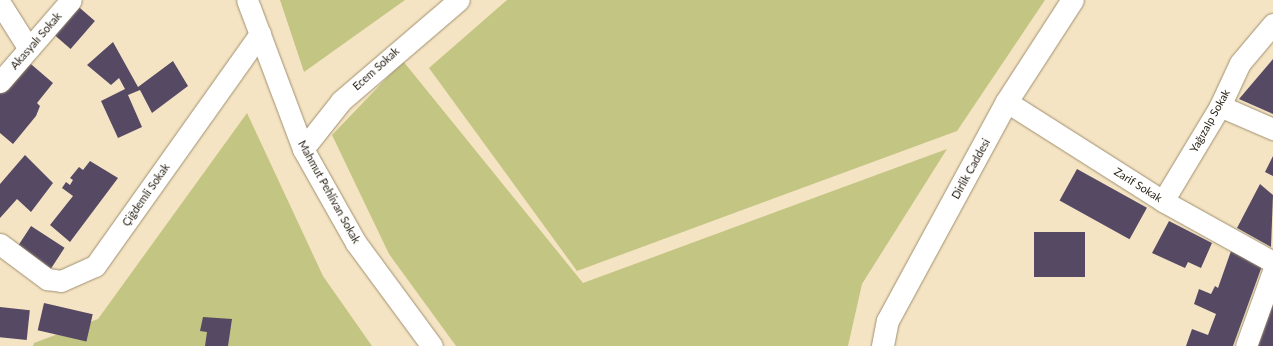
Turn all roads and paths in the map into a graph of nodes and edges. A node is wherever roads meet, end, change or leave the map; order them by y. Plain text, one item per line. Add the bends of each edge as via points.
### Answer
1 (71, 0) edge
2 (247, 0) edge
3 (459, 0) edge
4 (1073, 0) edge
5 (0, 3) edge
6 (1273, 24) edge
7 (260, 34) junction
8 (29, 48) junction
9 (0, 82) edge
10 (1007, 102) junction
11 (1220, 106) junction
12 (1273, 129) edge
13 (303, 149) junction
14 (1162, 201) junction
15 (0, 244) edge
16 (1273, 262) edge
17 (1273, 271) edge
18 (432, 346) edge
19 (883, 346) edge
20 (1246, 346) edge

1 - 8 street, Akasyalı Sokak
2 - 7 street, Mahmut Pehlivan Sokak
3 - 13 street, Ecem Sokak via 341,101
4 - 10 street, Dirlik Caddesi
5 - 8 street
6 - 11 street, Yağızalp Sokak via 1240,63
7 - 13 street, Mahmut Pehlivan Sokak
7 - 15 street, Çiğdemli Sokak via 95,266 61,280 47,279
8 - 9 street, Akasyalı Sokak
10 - 14 street, Zarif Sokak
10 - 19 street, Dirlik Caddesi via 888,320
11 - 12 street
11 - 14 street, Yağızalp Sokak
13 - 18 street, Mahmut Pehlivan Sokak via 356,243
14 - 16 street, Zarif Sokak
17 - 20 street

